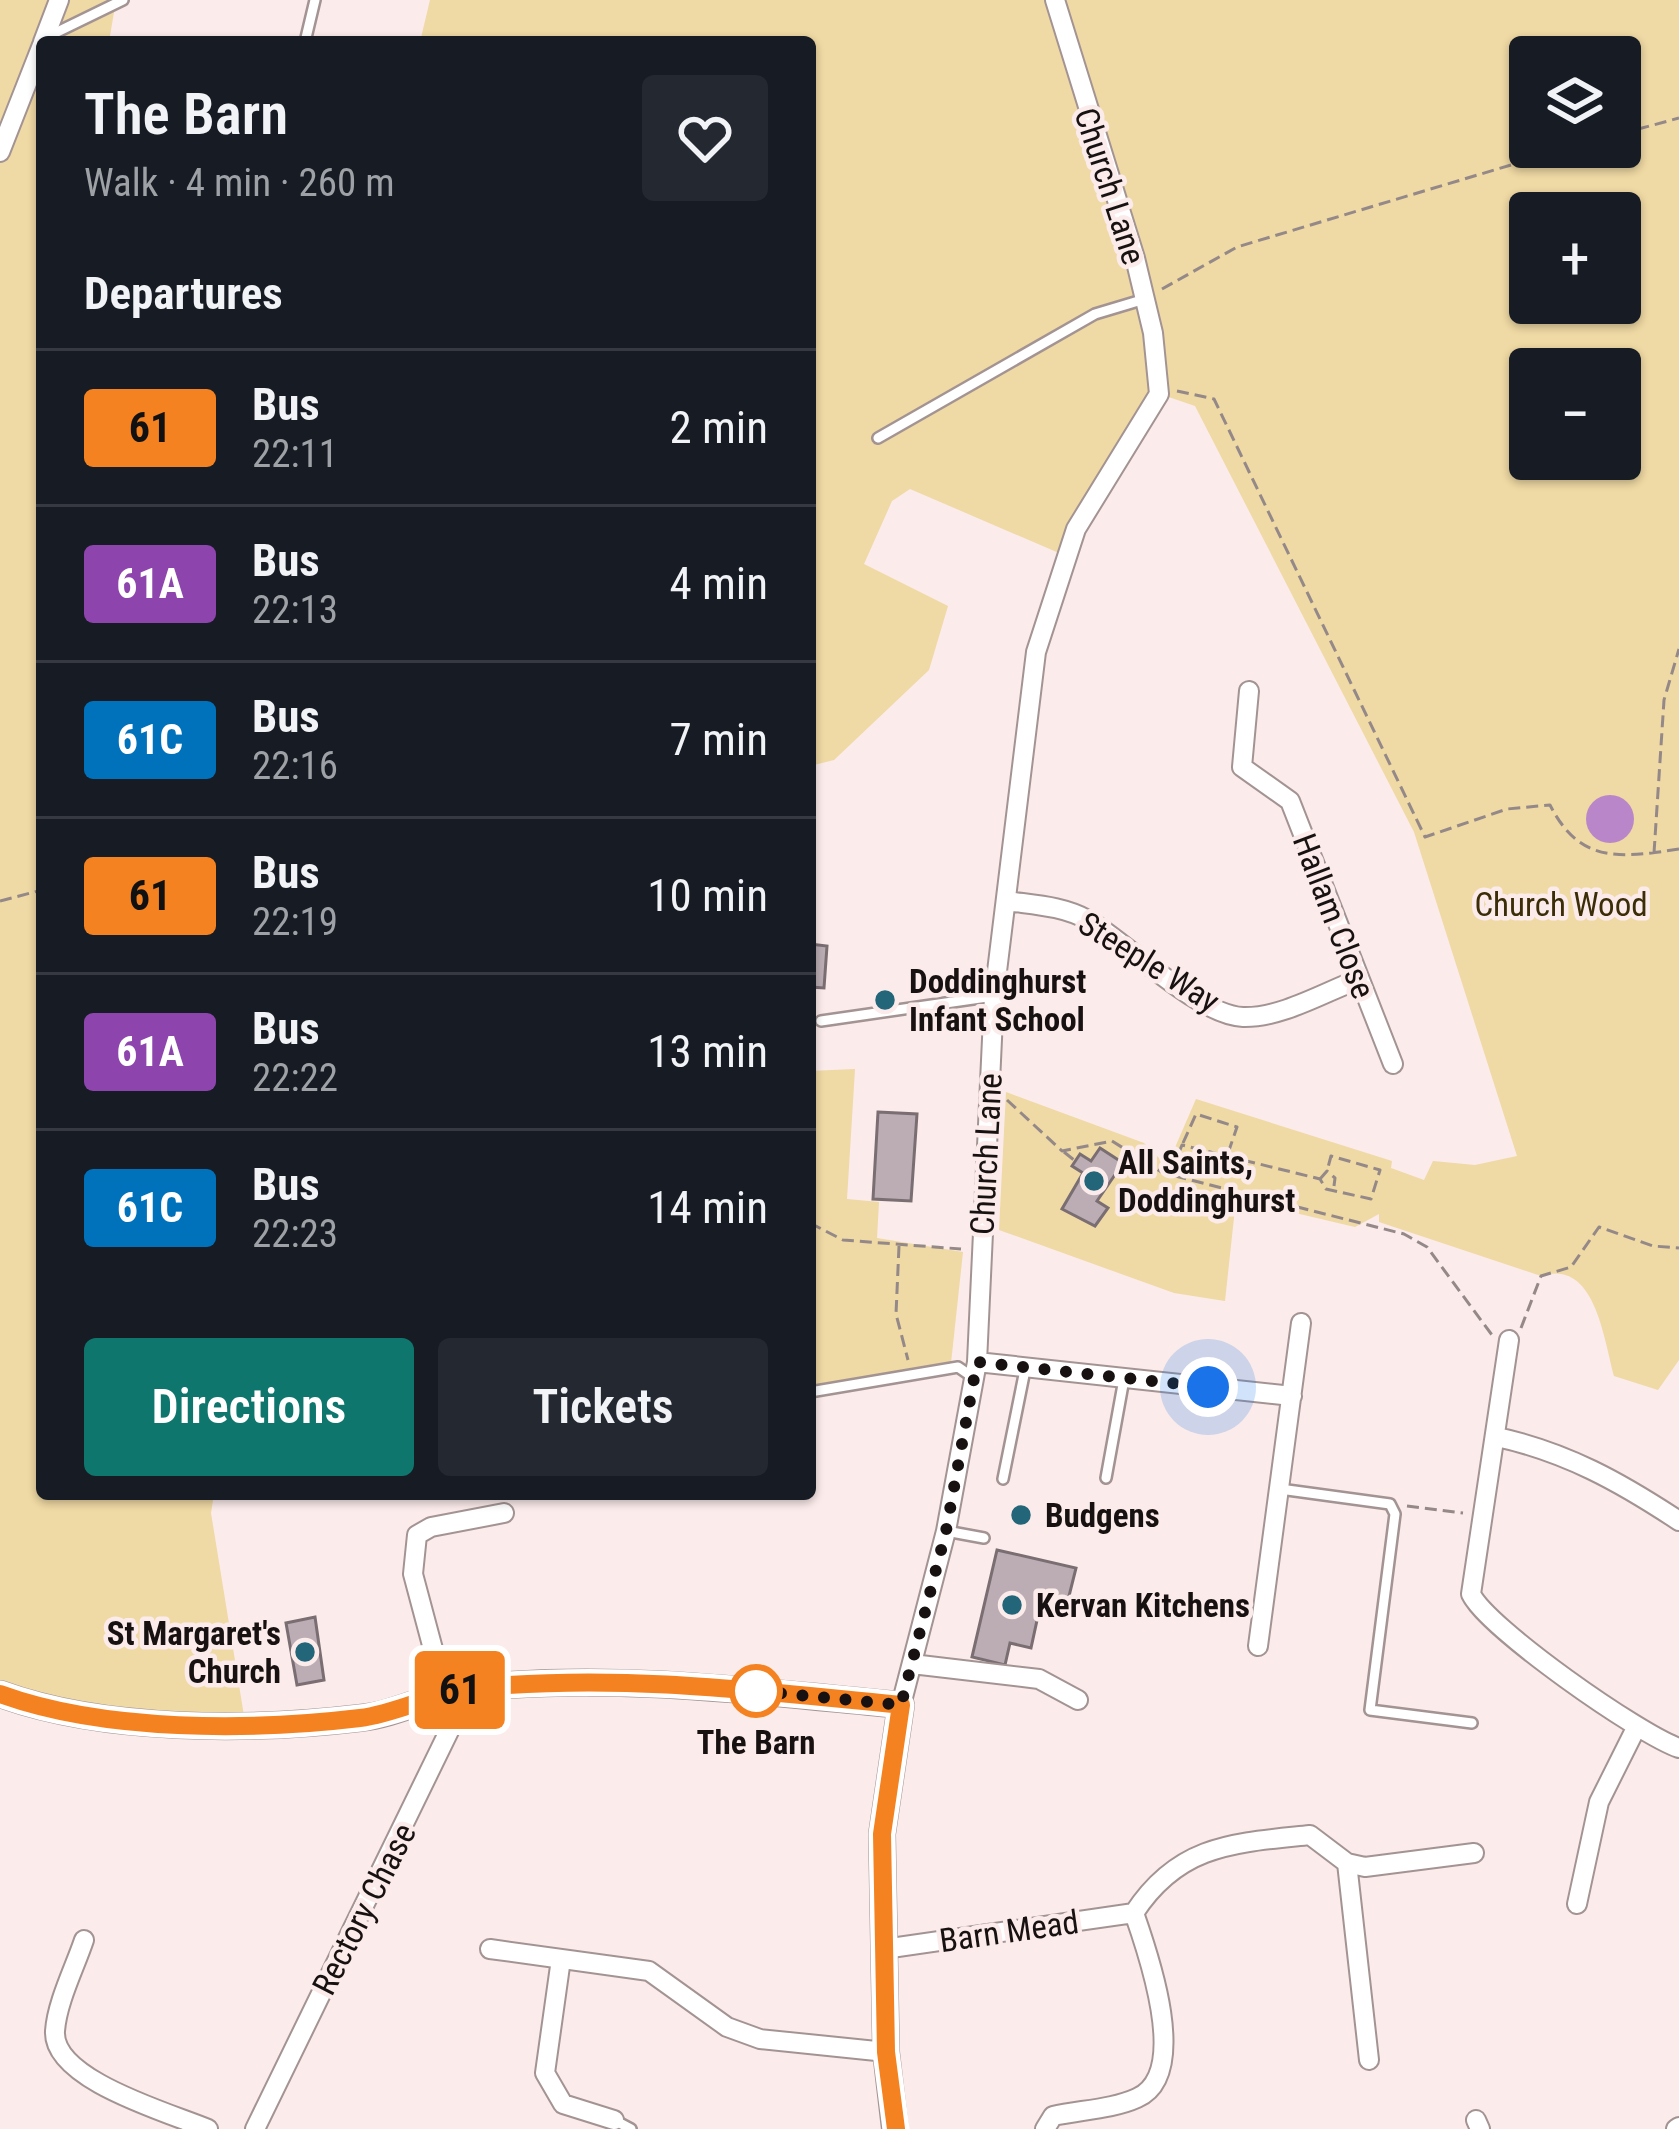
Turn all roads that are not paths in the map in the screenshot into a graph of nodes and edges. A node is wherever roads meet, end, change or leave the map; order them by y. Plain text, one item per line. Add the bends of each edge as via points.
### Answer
1 (59, 0) edge
2 (123, 0) edge
3 (315, 0) edge
4 (1055, 0) edge
5 (45, 36) edge
6 (54, 36) edge
7 (306, 36) edge
8 (36, 60) edge
9 (0, 152) edge
10 (1144, 298) junction
11 (878, 438) dead end
12 (1249, 691) dead end
13 (1007, 901) junction
14 (1357, 980) junction
15 (994, 996) junction
16 (821, 1021) dead end
17 (1393, 1064) dead end
18 (1301, 1323) dead end
19 (1508, 1348) road end
20 (976, 1370) junction
21 (1025, 1370) junction
22 (1124, 1379) junction
23 (816, 1391) edge
24 (1292, 1396) junction
25 (1497, 1437) junction
26 (1106, 1478) dead end
27 (1003, 1479) dead end
28 (1280, 1489) junction
29 (504, 1513) dead end
30 (1679, 1521) edge
31 (946, 1531) junction
32 (984, 1538) dead end
33 (1258, 1646) dead end
34 (912, 1664) junction
35 (458, 1691) junction
36 (0, 1694) edge
37 (1078, 1700) dead end
38 (901, 1705) junction
39 (1472, 1723) dead end
40 (1637, 1726) junction
41 (1679, 1748) edge
42 (1474, 1853) dead end
43 (1347, 1863) junction
44 (1576, 1904) dead end
45 (1133, 1913) junction
46 (84, 1940) dead end
47 (884, 1948) junction
48 (490, 1949) dead end
49 (561, 1959) junction
50 (886, 2052) junction
51 (1369, 2060) dead end
52 (1039, 2101) dead end
53 (1049, 2122) edge
54 (622, 2125) edge
55 (208, 2129) edge
56 (255, 2129) edge
57 (896, 2129) edge

1 - 5 street
2 - 6 lane
3 - 7 lane
4 - 10 street, Church Lane
8 - 9 street
10 - 11 lane via 1095,314
10 - 13 street, Church Lane via 1159,394 1076,530 1052,592 1020,746
12 - 14 street, Hallam Close via 1242,766 1291,802
13 - 14 street, Steeple Way via 1085,918 1209,1005 1240,1017
13 - 15 street, Church Lane
14 - 17 street, Hallam Close
15 - 16 lane
15 - 20 street, Church Lane
18 - 24 street
19 - 25 street
20 - 21 street
20 - 23 lane
20 - 31 street, Church Lane
21 - 22 street
21 - 27 lane
22 - 24 street
22 - 26 lane
24 - 28 street
25 - 30 street via 1574,1459
25 - 40 street via 1471,1594 1478,1609
28 - 33 street
28 - 39 lane via 1390,1504 1396,1514 1370,1710
29 - 35 street via 417,1535 413,1574
31 - 32 lane
31 - 34 street, Church Lane
34 - 37 street via 1039,1678
34 - 38 street, Church Lane
35 - 36 street via 364,1718 182,1725 38,1708
35 - 38 street via 598,1682
35 - 56 street, Rectory Chase
38 - 47 street, Church Lane via 882,1834
40 - 41 street
40 - 44 street via 1600,1802
42 - 43 street
43 - 45 street via 1310,1835 1239,1842 1193,1854
43 - 51 street
45 - 47 street, Barn Mead
45 - 53 street via 1155,1971 1160,2078 1137,2098
46 - 55 street via 55,2033 65,2063
47 - 50 street, Church Lane
48 - 49 street
49 - 50 street via 649,1971 727,2027 760,2039
49 - 54 street via 545,2073 563,2104
50 - 57 street, Church Lane
52 - 53 street

